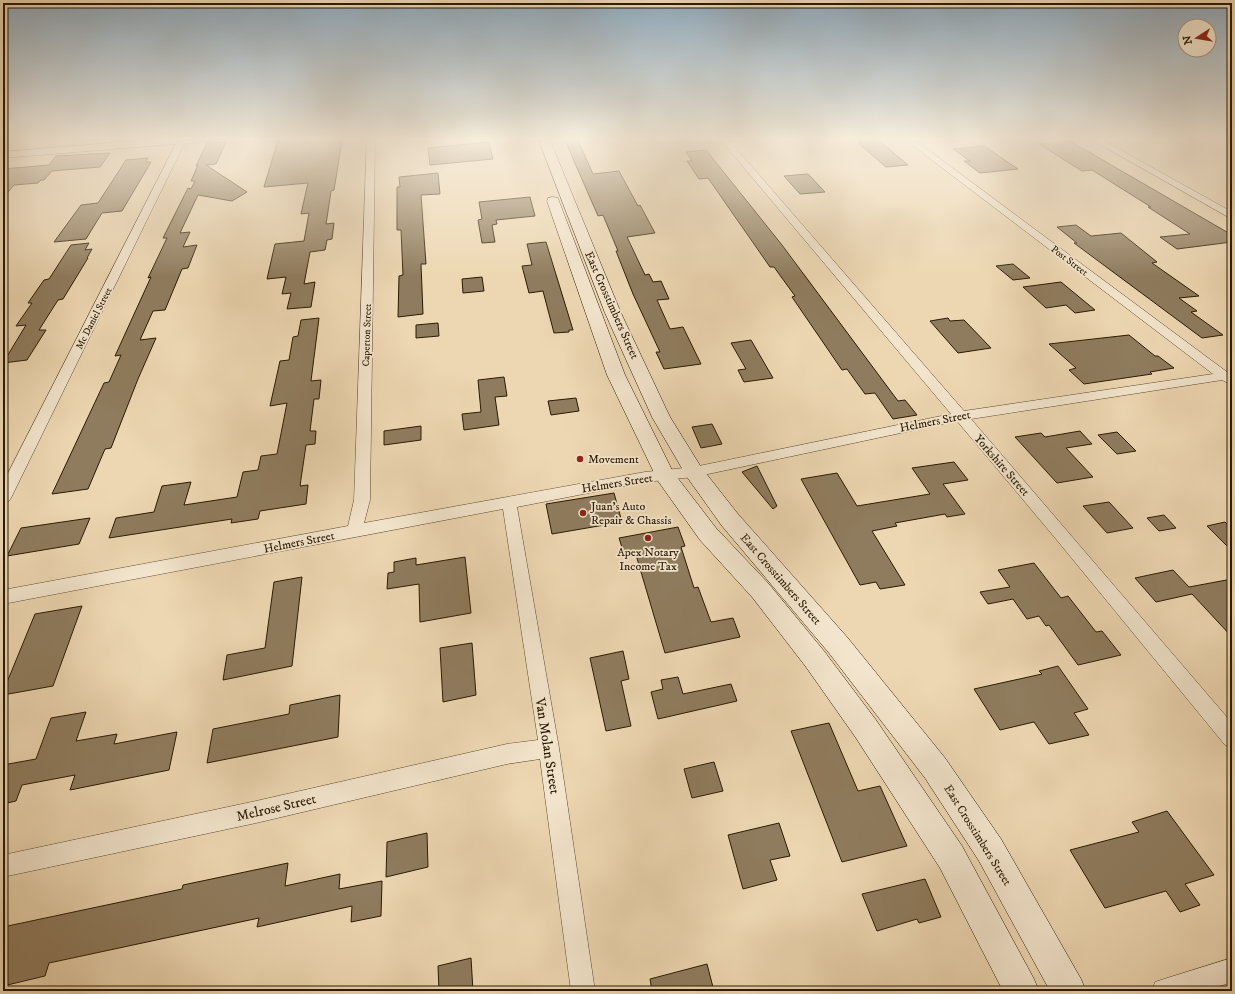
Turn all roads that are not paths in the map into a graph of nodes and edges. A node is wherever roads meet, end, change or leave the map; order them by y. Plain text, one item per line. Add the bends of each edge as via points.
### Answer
1 (160, 184) edge
2 (369, 184) edge
3 (554, 184) edge
4 (763, 184) edge
5 (969, 184) edge
6 (1176, 184) edge
7 (547, 186) dead end
8 (1232, 216) edge
9 (573, 235) junction
10 (613, 313) junction
11 (595, 316) junction
12 (1229, 377) edge
13 (960, 416) junction
14 (694, 472) junction
15 (665, 476) junction
16 (3, 498) edge
17 (509, 502) junction
18 (355, 531) junction
19 (3, 597) edge
20 (827, 652) junction
21 (1232, 738) edge
22 (549, 748) junction
23 (3, 866) edge
24 (1232, 970) edge
25 (583, 991) edge
26 (1022, 991) edge
27 (1069, 991) edge
28 (1164, 991) edge

1 - 16 street, Mc Daniel Street
2 - 18 street, Caperton Street via 362,500
3 - 9 main road, East Crosstimbers Street
4 - 13 street, Yorkshire Street
5 - 12 street, Post Street
6 - 8 street
7 - 9 main road, East Crosstimbers Street
9 - 10 main road, East Crosstimbers Street
9 - 11 main road, East Crosstimbers Street
10 - 11 main road
10 - 14 main road, East Crosstimbers Street via 662,417
11 - 15 main road, East Crosstimbers Street via 616,375
12 - 13 street, Helmers Street
13 - 14 street, Helmers Street
13 - 21 street, Yorkshire Street
14 - 15 street, Helmers Street
14 - 20 main road, East Crosstimbers Street
15 - 17 street, Helmers Street via 645,477
15 - 20 main road, East Crosstimbers Street via 708,534 760,590
17 - 18 street, Helmers Street
17 - 22 street, Van Molan Street
18 - 19 street, Helmers Street
20 - 26 main road, East Crosstimbers Street via 866,729 951,857
20 - 27 main road, East Crosstimbers Street via 935,768 965,810
22 - 23 street, Melrose Street via 507,754 256,812
22 - 25 street, Van Molan Street
24 - 28 street

